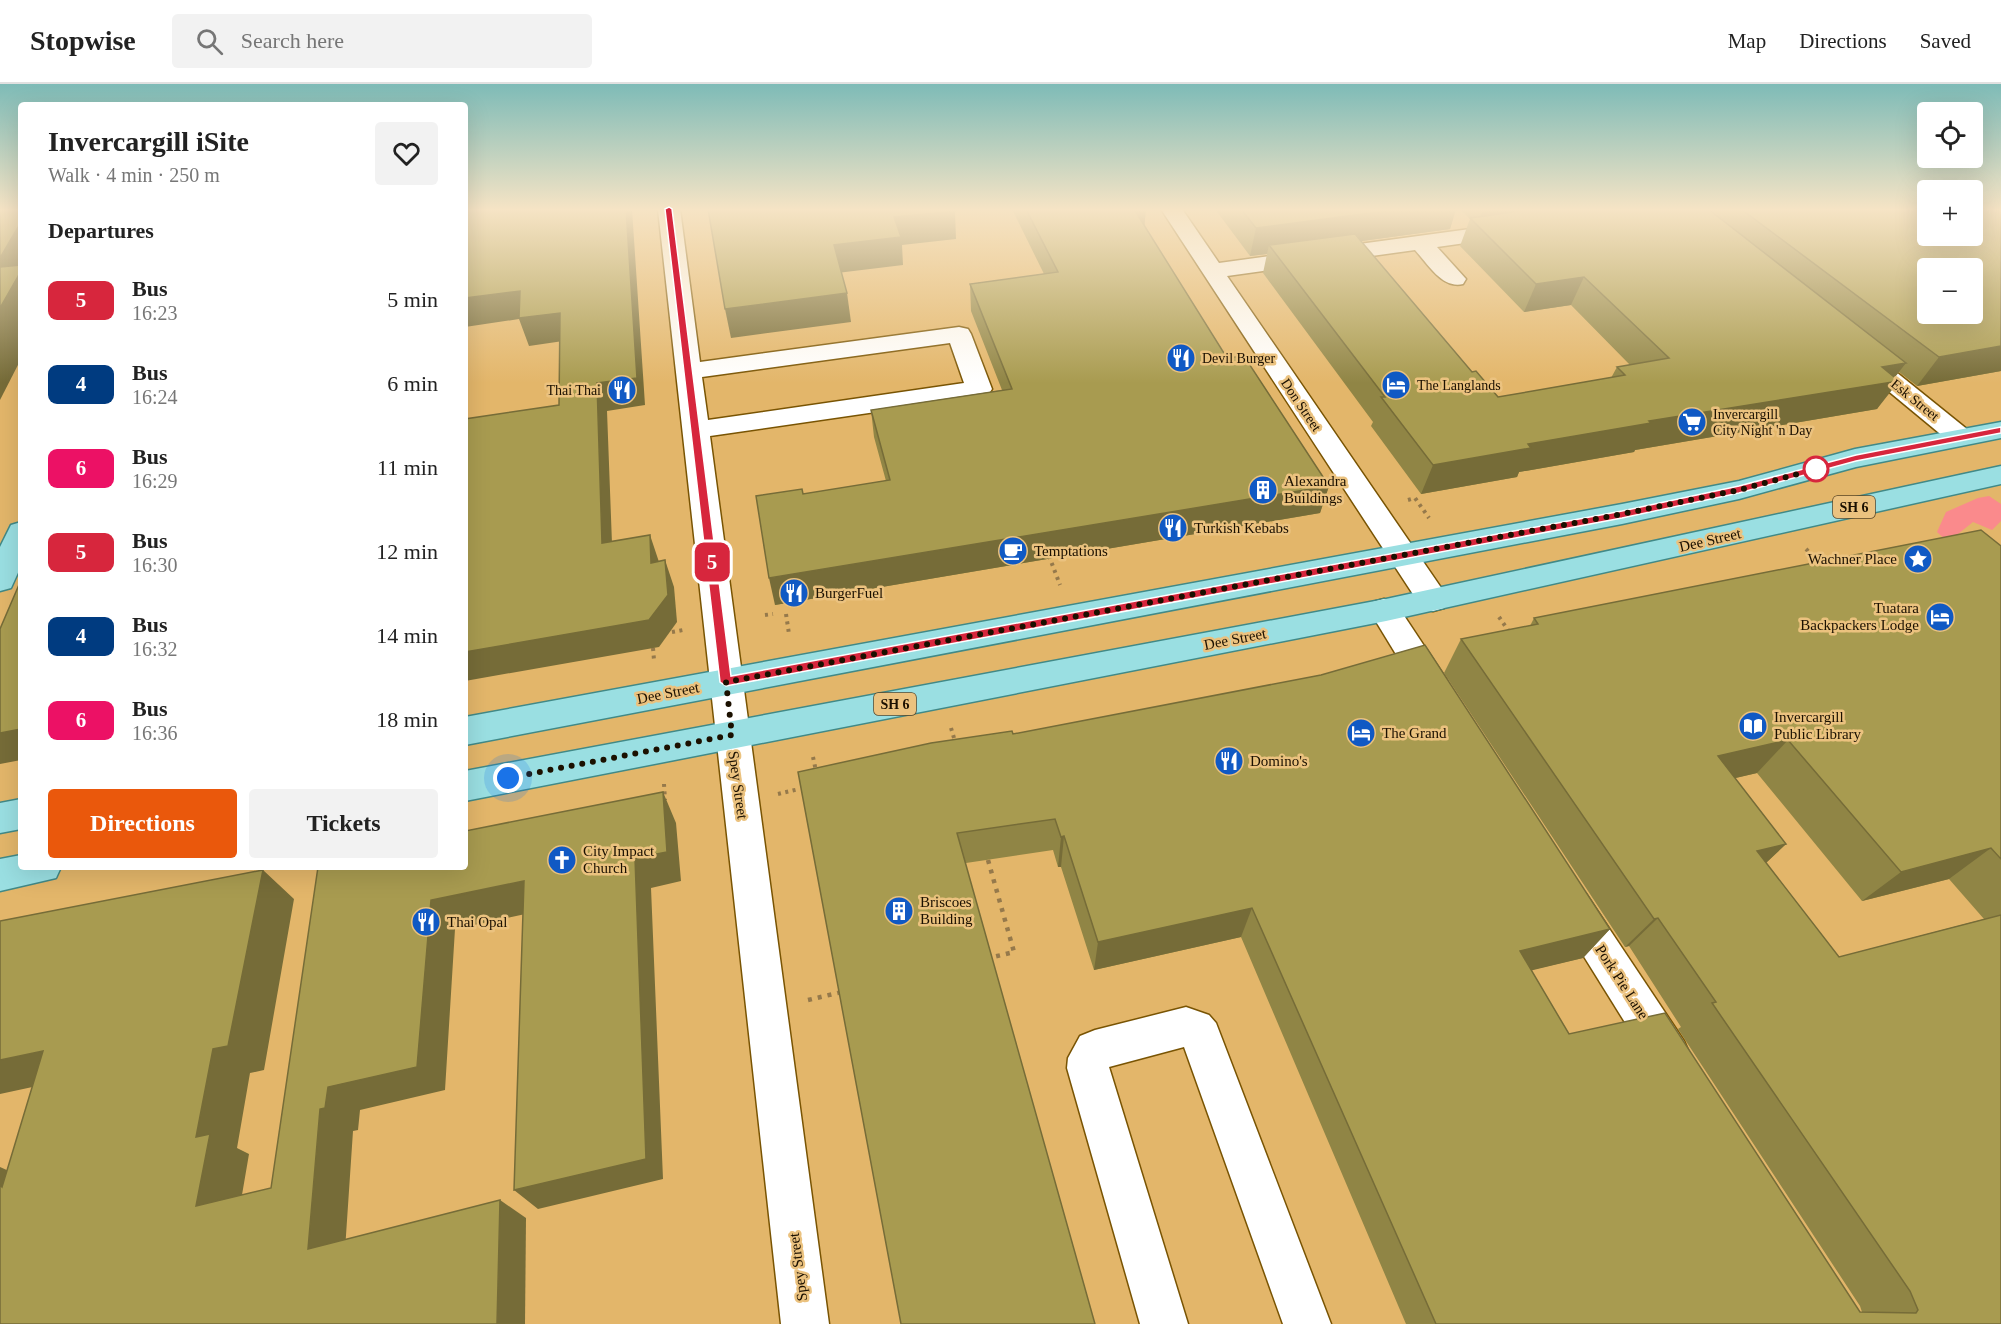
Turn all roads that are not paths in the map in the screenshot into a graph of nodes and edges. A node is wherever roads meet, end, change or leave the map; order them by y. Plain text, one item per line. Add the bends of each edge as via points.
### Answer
1 (676, 267) edge
2 (1208, 267) edge
3 (1242, 267) edge
4 (1444, 267) edge
5 (1211, 271) junction
6 (1455, 279) dead end
7 (1839, 339) edge
8 (689, 371) junction
9 (696, 430) junction
10 (2001, 430) edge
11 (1959, 436) junction
12 (2001, 475) edge
13 (18, 539) edge
14 (1402, 554) junction
15 (0, 580) edge
16 (1433, 600) junction
17 (1384, 610) junction
18 (726, 682) junction
19 (1454, 719) edge
20 (468, 730) edge
21 (732, 735) junction
22 (468, 785) edge
23 (18, 815) edge
24 (0, 818) edge
25 (27, 870) edge
26 (0, 875) edge
27 (1557, 880) edge
28 (1686, 1082) edge
29 (805, 1324) edge
30 (1164, 1324) edge
31 (1307, 1324) edge

1 - 8 street, Spey Street
2 - 5 street, Don Street
3 - 5 street
4 - 6 street
5 - 14 street, Don Street
7 - 11 street, Esk Street
8 - 9 street, Spey Street
8 - 9 street via 959,334 979,389
9 - 18 street, Spey Street
10 - 11 main road, Dee Street
11 - 14 main road, Dee Street via 1856,458 1739,490
12 - 16 main road, Dee Street / SH 6
13 - 15 main road
14 - 16 street, Don Street
14 - 18 main road, Dee Street
16 - 17 main road, Dee Street / SH 6
17 - 19 street
17 - 21 main road, Dee Street / SH 6
18 - 20 main road, Dee Street
18 - 21 street, Spey Street
21 - 22 main road, Dee Street / SH 6
21 - 29 street, Spey Street
23 - 24 main road
25 - 26 main road
27 - 28 street, Pork Pie Lane
30 - 31 street via 1088,1068 1095,1050 1186,1027 1203,1037

